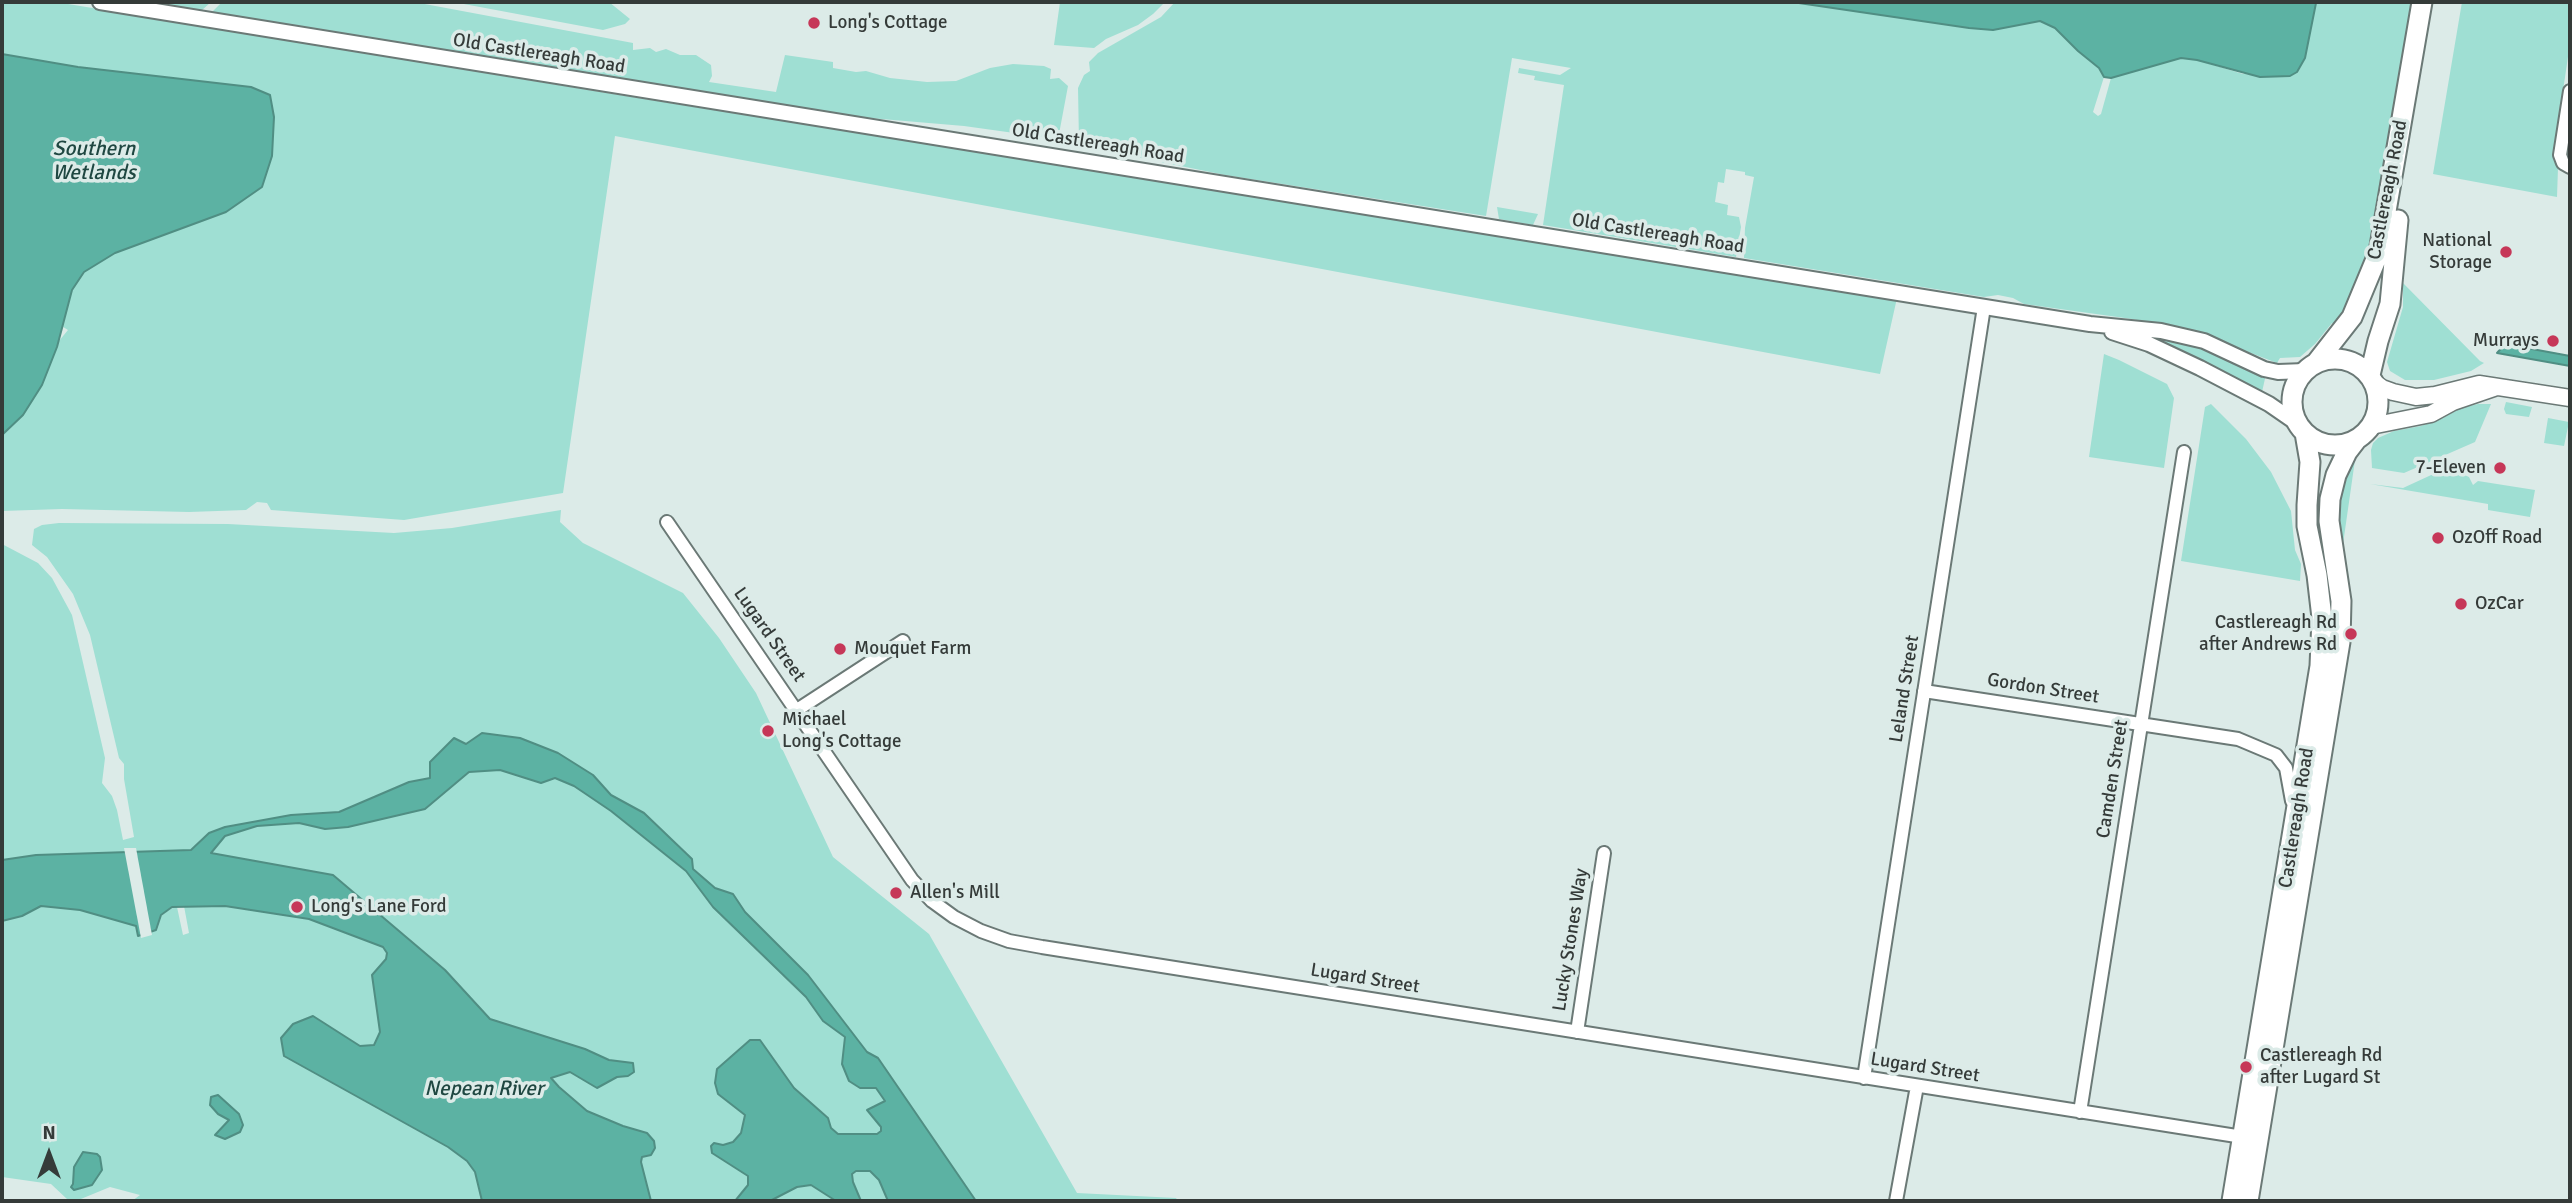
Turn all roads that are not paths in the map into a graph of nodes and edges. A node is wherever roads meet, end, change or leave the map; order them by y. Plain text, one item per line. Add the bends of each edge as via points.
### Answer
1 (100, 2) edge
2 (2422, 2) edge
3 (2434, 2) edge
4 (2570, 91) edge
5 (2570, 167) edge
6 (1984, 307) junction
7 (2090, 324) junction
8 (2310, 367) junction
9 (2372, 379) junction
10 (2496, 387) junction
11 (2570, 398) edge
12 (2301, 428) junction
13 (2364, 433) junction
14 (2184, 452) dead end
15 (667, 522) dead end
16 (904, 641) dead end
17 (1924, 691) junction
18 (797, 710) junction
19 (2142, 724) junction
20 (2294, 838) junction
21 (1604, 853) dead end
22 (1577, 1032) junction
23 (1864, 1077) junction
24 (1917, 1086) junction
25 (2080, 1112) junction
26 (2250, 1138) junction
27 (1896, 1201) edge
28 (2232, 1201) edge
29 (2248, 1201) edge

1 - 6 street, Old Castlereagh Road
2 - 8 main road, Castlereagh Road via 2379,252 2352,317
3 - 9 main road, Castlereagh Road via 2395,239 2390,304
4 - 5 street via 2560,155
6 - 7 street, Old Castlereagh Road
6 - 17 street, Leland Street
7 - 8 street, Old Castlereagh Road via 2187,336 2278,372
7 - 12 street, Old Castlereagh Road via 2200,368 2269,404
8 - 9 main road via 2339,359 2351,361
8 - 12 main road via 2292,396
9 - 10 main road via 2382,388 2416,397 2479,384
9 - 13 main road via 2379,409
10 - 11 main road
10 - 13 main road via 2431,414
12 - 13 main road via 2316,441 2330,445 2344,444
12 - 20 main road, Castlereagh Road via 2310,462 2307,526 2322,634
13 - 26 main road, Castlereagh Road via 2347,452 2330,499 2340,642
14 - 19 street, Camden Street
15 - 18 street, Lugard Street
16 - 18 street
17 - 19 street, Gordon Street
17 - 23 street, Leland Street
18 - 22 street, Lugard Street via 912,880 932,901 981,931 1042,947
19 - 20 street, Gordon Street via 2238,739 2276,755 2286,768 2292,794
19 - 25 street, Camden Street
20 - 26 main road, Castlereagh Road
21 - 22 street, Lucky Stones Way
22 - 23 street, Lugard Street
23 - 24 street, Lugard Street
24 - 25 street, Lugard Street
24 - 27 street
25 - 26 street, Lugard Street
26 - 28 main road, Castlereagh Road
26 - 29 main road, Castlereagh Road

